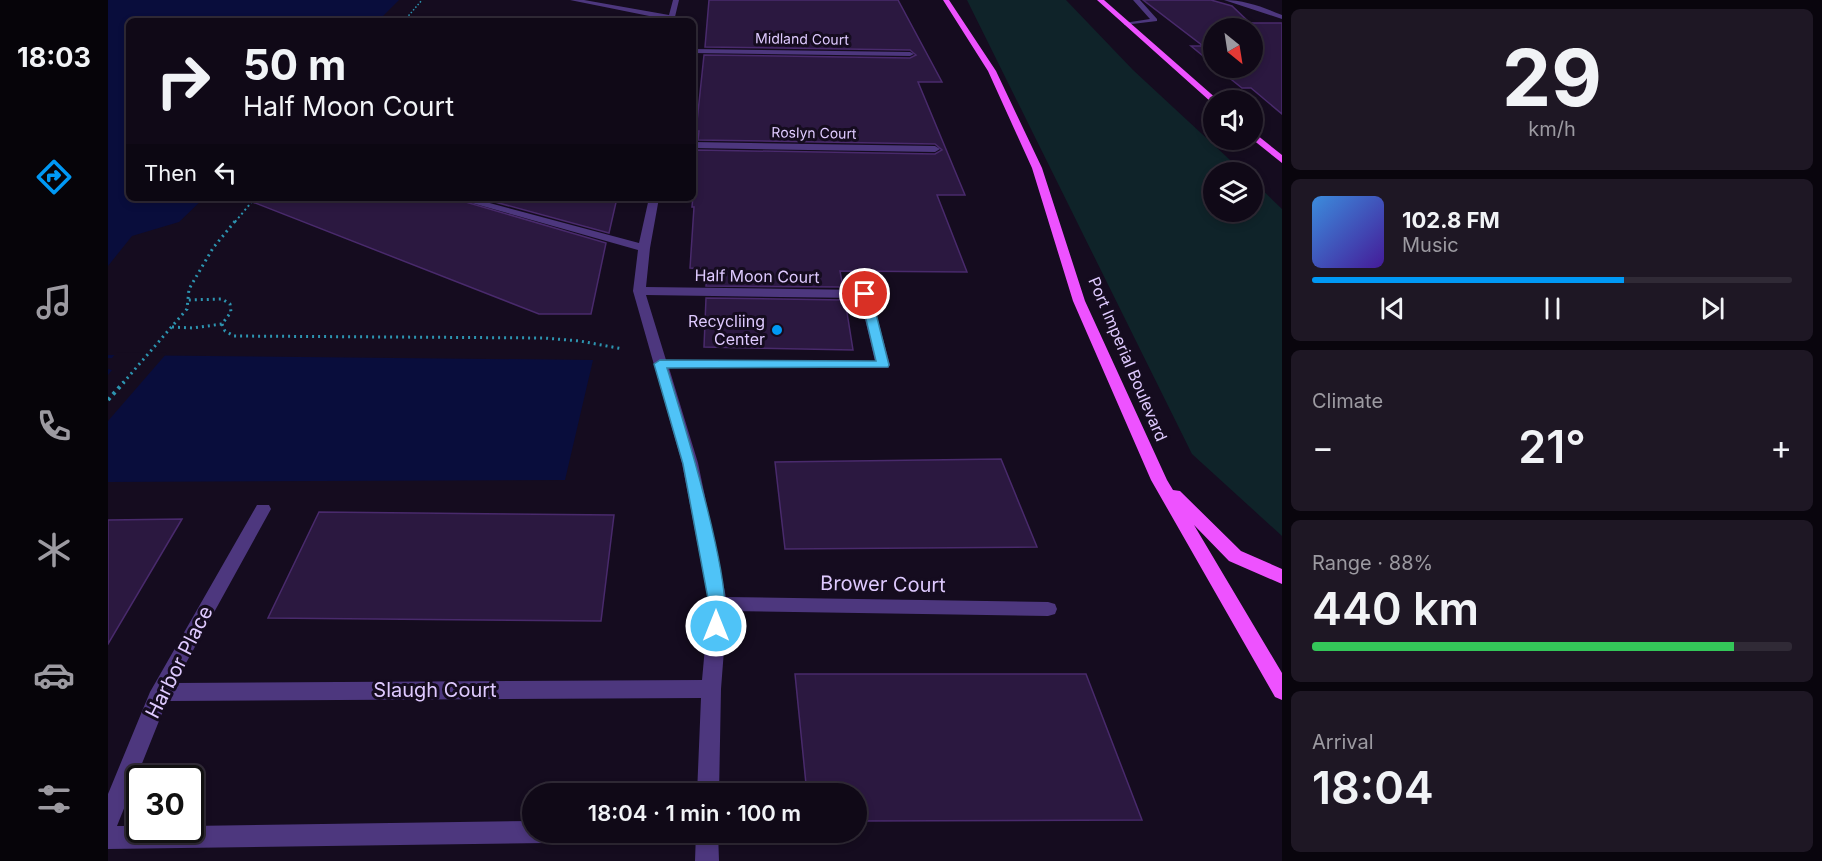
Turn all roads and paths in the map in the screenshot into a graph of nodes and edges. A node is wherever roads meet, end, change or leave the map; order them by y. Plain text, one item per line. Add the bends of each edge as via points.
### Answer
1 (422, 0) edge
2 (573, 0) edge
3 (676, 0) edge
4 (946, 0) edge
5 (1100, 0) edge
6 (1136, 0) edge
7 (1227, 0) edge
8 (1281, 17) edge
9 (407, 18) edge
10 (666, 18) edge
11 (671, 18) edge
12 (1126, 24) junction
13 (696, 51) edge
14 (910, 54) dead end
15 (1203, 90) edge
16 (1263, 144) edge
17 (696, 145) edge
18 (935, 149) dead end
19 (1282, 160) edge
20 (252, 201) edge
21 (470, 201) edge
22 (653, 201) edge
23 (644, 248) junction
24 (639, 291) junction
25 (188, 300) junction
26 (222, 324) junction
27 (172, 327) junction
28 (655, 346) junction
29 (660, 364) junction
30 (108, 400) edge
31 (1159, 480) junction
32 (262, 509) dead end
33 (1282, 576) edge
34 (718, 604) junction
35 (1048, 609) dead end
36 (711, 688) junction
37 (1282, 691) edge
38 (160, 692) junction
39 (708, 783) edge
40 (108, 821) edge
41 (522, 832) edge
42 (108, 838) edge
43 (708, 843) edge
44 (707, 861) edge

1 - 9 path
2 - 10 street
3 - 11 street
4 - 31 main road, Port Imperial Boulevard via 992,71 1037,168 1079,301
5 - 12 main road
6 - 12 street via 1155,20
7 - 8 street
12 - 15 main road
13 - 14 street, Midland Court
16 - 19 main road
17 - 18 street, Roslyn Court
20 - 25 path via 213,248 189,289
21 - 23 street
22 - 23 street
23 - 24 street
24 - 28 street
24 - 29 street, Half Moon Court via 865,294 883,365
25 - 26 path via 222,299 230,304 231,312
25 - 27 path via 187,309
26 - 27 path
26 - 28 path via 234,336 544,338 624,350
27 - 30 path
28 - 29 street
29 - 34 street via 690,464
31 - 33 main road via 1235,556
31 - 37 main road, Port Imperial Boulevard
32 - 38 street, Harbor Place
34 - 35 street, Brower Court
34 - 36 street
36 - 38 street, Slaugh Court
36 - 39 street
38 - 40 street, Harbor Place
41 - 42 street
43 - 44 street

